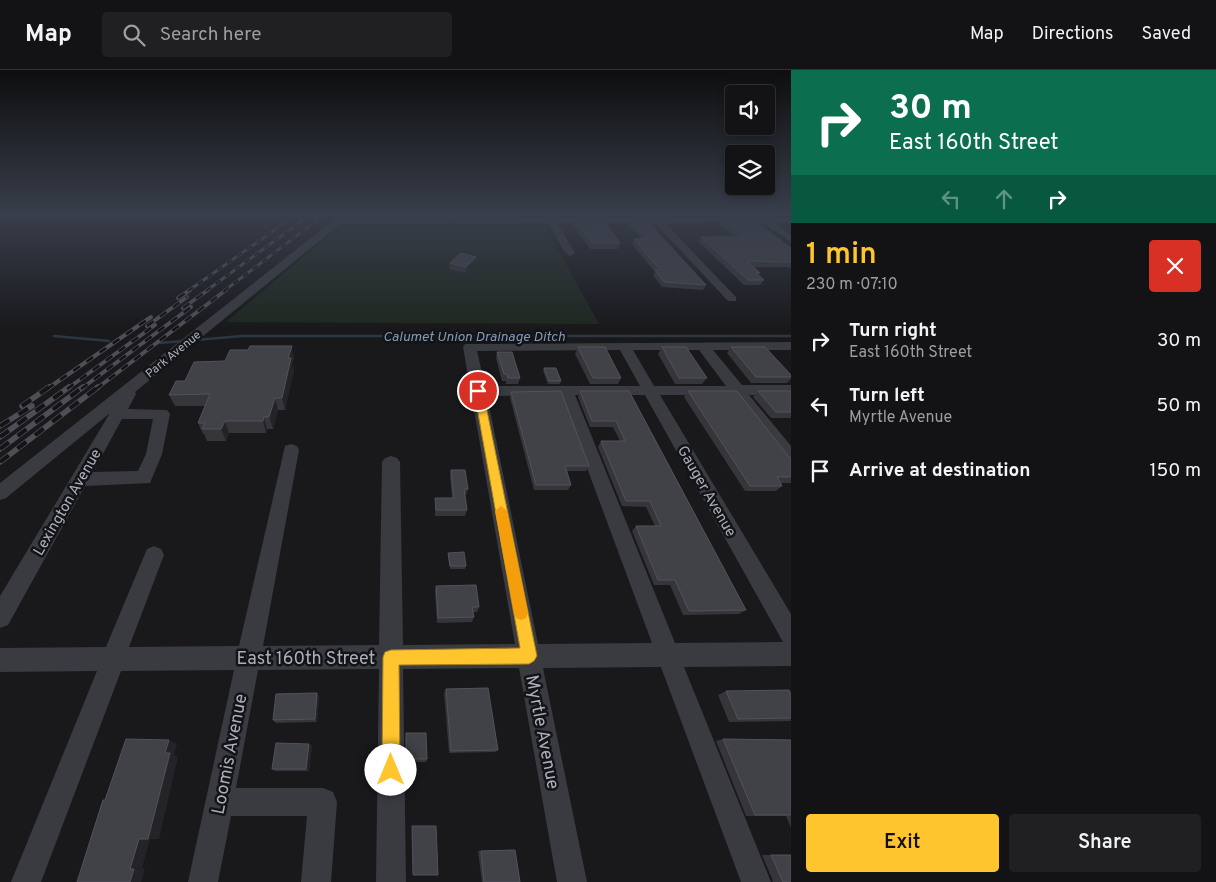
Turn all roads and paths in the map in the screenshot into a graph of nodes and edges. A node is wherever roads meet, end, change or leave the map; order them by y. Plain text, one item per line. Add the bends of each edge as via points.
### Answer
1 (298, 253) edge
2 (688, 253) edge
3 (732, 298) dead end
4 (624, 346) junction
5 (703, 346) junction
6 (785, 346) edge
7 (791, 358) edge
8 (133, 386) junction
9 (565, 390) junction
10 (649, 390) junction
11 (737, 390) junction
12 (791, 390) edge
13 (478, 391) junction
14 (117, 414) junction
15 (290, 450) dead end
16 (791, 458) edge
17 (391, 462) dead end
18 (79, 480) junction
19 (0, 493) edge
20 (154, 555) dead end
21 (0, 617) edge
22 (791, 635) edge
23 (791, 654) edge
24 (668, 655) junction
25 (529, 656) junction
26 (391, 657) junction
27 (247, 658) junction
28 (114, 659) junction
29 (0, 660) edge
30 (219, 802) junction
31 (26, 882) edge
32 (204, 882) edge
33 (316, 882) edge
34 (391, 882) edge
35 (572, 882) edge
36 (756, 882) edge

1 - 8 street, Park Avenue
2 - 3 street
4 - 5 street
4 - 10 street, Gauger Avenue
4 - 13 street, Myrtle Avenue via 470,346
5 - 6 street
5 - 11 street
6 - 7 street
8 - 14 street, Lexington Avenue
8 - 19 street, Park Avenue
9 - 10 street
9 - 13 street
9 - 24 street
10 - 11 street
10 - 22 street, Gauger Avenue
11 - 12 street
11 - 16 street
13 - 25 street, Myrtle Avenue
14 - 18 street, Lexington Avenue
14 - 18 street via 162,414 154,454 144,478
15 - 27 street, Loomis Avenue
17 - 26 street
18 - 21 street, Lexington Avenue
20 - 28 street
23 - 24 street, East 160th Street
24 - 25 street, East 160th Street
24 - 36 street
25 - 26 street, East 160th Street
25 - 35 street, Myrtle Avenue
26 - 27 street, East 160th Street
26 - 34 street
27 - 28 street, East 160th Street
27 - 30 street, Loomis Avenue
28 - 29 street, East 160th Street
28 - 31 street
30 - 32 street, Loomis Avenue
30 - 33 street via 323,802

